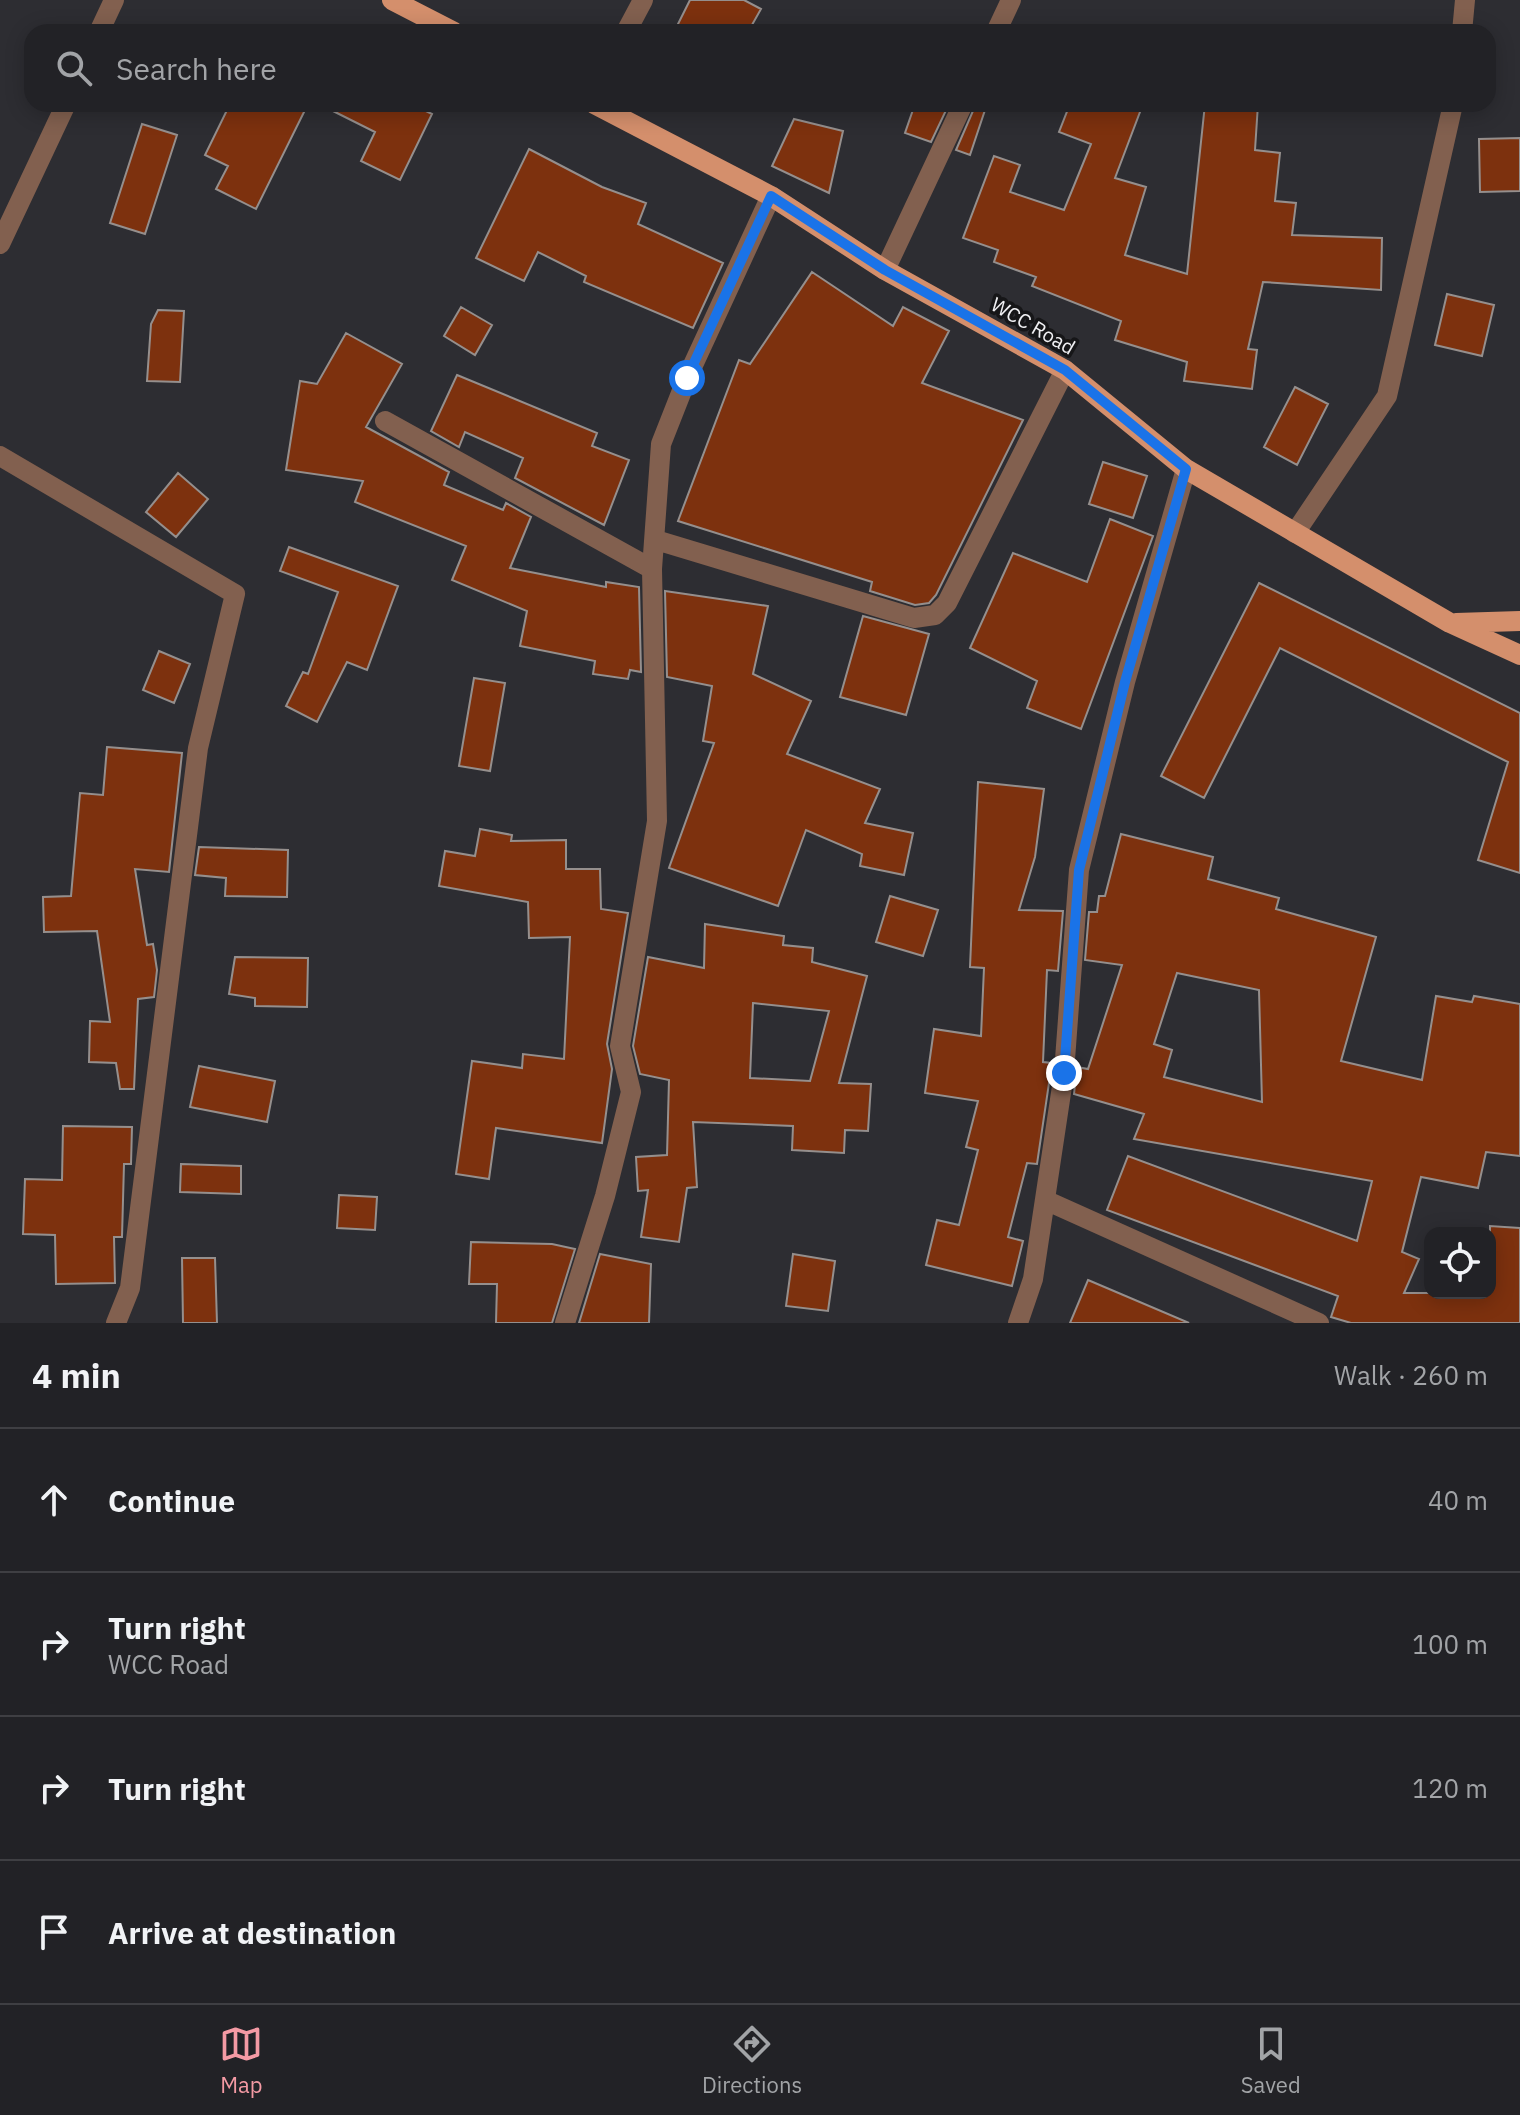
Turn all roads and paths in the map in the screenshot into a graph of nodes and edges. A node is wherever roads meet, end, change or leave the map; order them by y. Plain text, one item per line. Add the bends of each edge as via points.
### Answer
1 (114, 0) edge
2 (392, 0) edge
3 (643, 0) edge
4 (1011, 0) edge
5 (1465, 0) edge
6 (103, 24) edge
7 (438, 24) edge
8 (630, 24) edge
9 (1000, 24) edge
10 (1463, 24) edge
11 (62, 112) edge
12 (609, 112) edge
13 (959, 112) edge
14 (1451, 112) edge
15 (771, 196) junction
16 (0, 244) edge
17 (885, 270) junction
18 (1065, 370) junction
19 (385, 421) dead end
20 (0, 456) edge
21 (1186, 469) junction
22 (1295, 533) junction
23 (656, 540) junction
24 (652, 569) junction
25 (1520, 621) edge
26 (1450, 623) junction
27 (1520, 655) edge
28 (1045, 1200) junction
29 (116, 1323) edge
30 (565, 1323) edge
31 (1018, 1323) edge
32 (1319, 1323) edge

1 - 6 street
2 - 7 main road
3 - 8 street
4 - 9 street
5 - 10 street
11 - 16 street
12 - 15 main road, WCC Road
13 - 17 street
14 - 22 street via 1387,396
15 - 17 main road, WCC Road
15 - 23 street via 661,444
17 - 18 main road, WCC Road
18 - 21 main road, WCC Road
18 - 23 street via 947,603 935,615 914,618
19 - 24 street
20 - 29 street via 235,594 198,748 130,1288
21 - 22 main road, WCC Road
21 - 28 street via 1125,682 1079,870 1064,1073
22 - 26 main road, WCC Road
23 - 24 street
24 - 30 street via 657,821 620,1046 631,1092
25 - 26 main road
26 - 27 main road, WCC Road
28 - 31 street via 1033,1279
28 - 32 street

